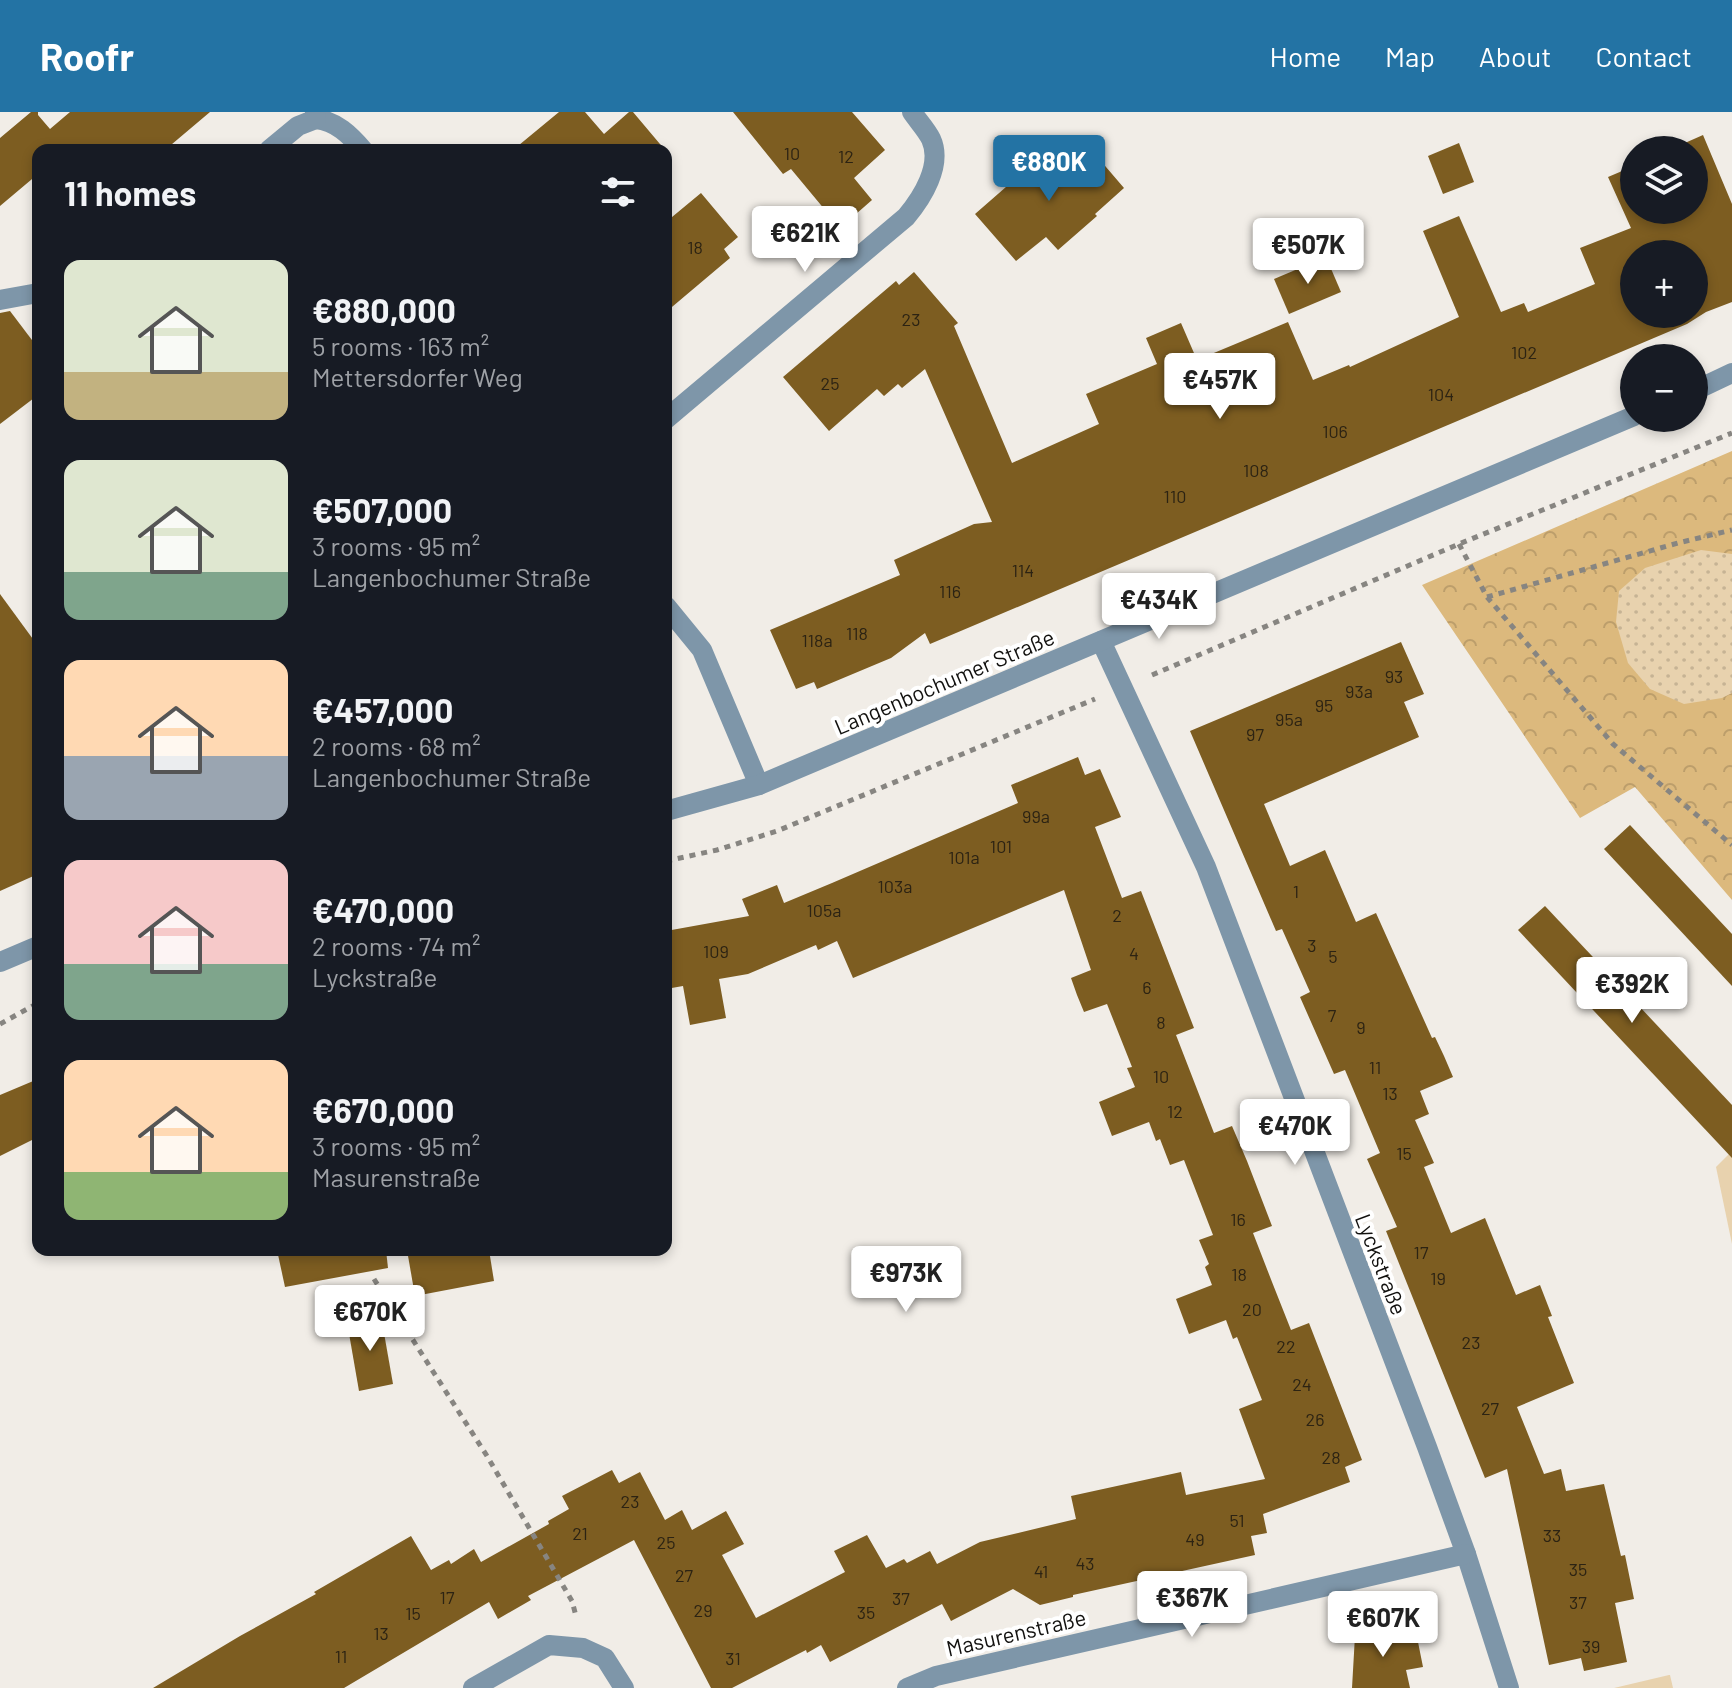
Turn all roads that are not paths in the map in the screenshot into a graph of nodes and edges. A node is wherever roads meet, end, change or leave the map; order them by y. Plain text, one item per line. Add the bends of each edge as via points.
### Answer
1 (912, 112) edge
2 (316, 116) edge
3 (276, 144) edge
4 (357, 144) edge
5 (32, 294) edge
6 (0, 300) edge
7 (1732, 373) edge
8 (1708, 384) edge
9 (672, 414) edge
10 (1620, 422) edge
11 (672, 613) edge
12 (1101, 641) junction
13 (759, 785) junction
14 (672, 809) edge
15 (32, 949) edge
16 (0, 962) edge
17 (1466, 1554) junction
18 (473, 1688) edge
19 (624, 1688) edge
20 (907, 1688) edge
21 (1509, 1688) edge

1 - 9 street via 930,136 935,157 914,208
2 - 3 street
2 - 4 street
5 - 6 street
7 - 8 street
10 - 12 street, Langenbochumer Straße
11 - 13 street via 702,650
12 - 13 street, Langenbochumer Straße
12 - 17 street, Lyckstraße via 1206,867
13 - 14 street, Langenbochumer Straße
15 - 16 street
17 - 20 street, Masurenstraße via 936,1676
17 - 21 street, Lyckstraße
18 - 19 street via 549,1645 583,1648 605,1658

